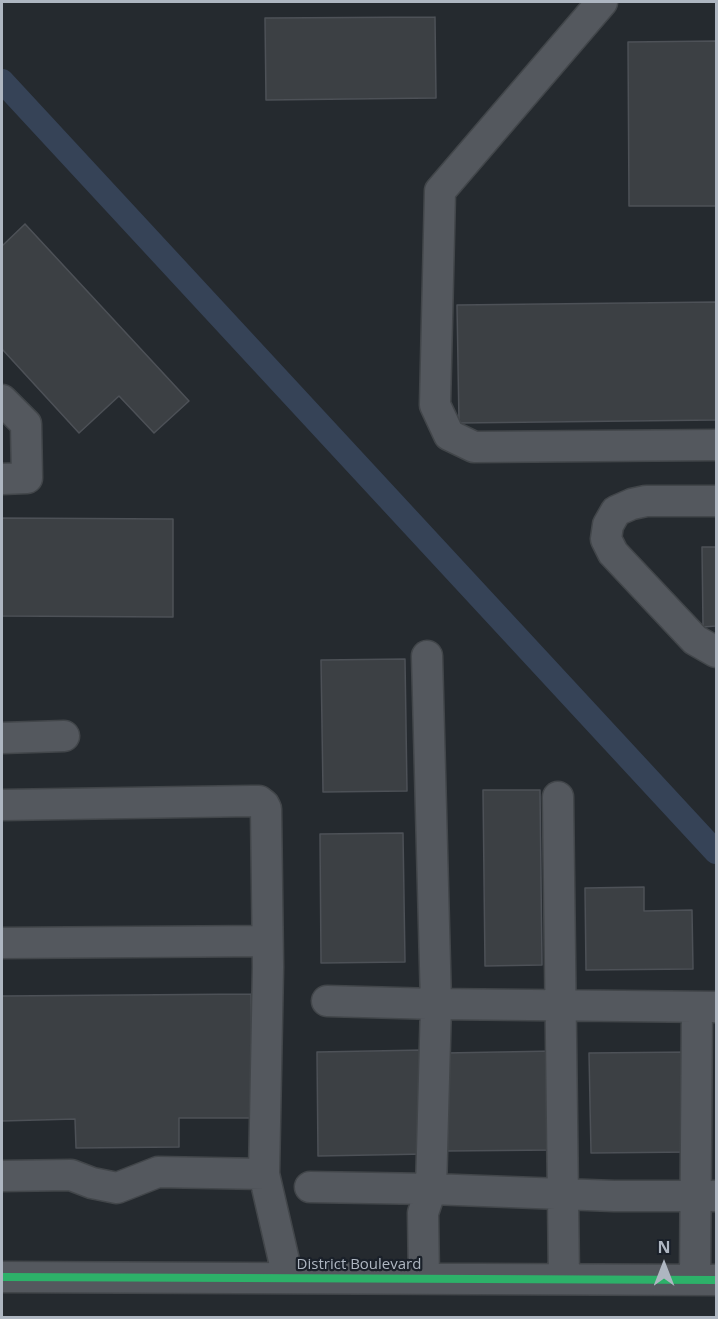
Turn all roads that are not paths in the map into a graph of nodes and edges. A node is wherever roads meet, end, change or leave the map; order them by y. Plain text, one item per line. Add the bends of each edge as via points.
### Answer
1 (602, 2) edge
2 (2, 400) edge
3 (717, 445) edge
4 (2, 479) edge
5 (717, 501) edge
6 (717, 652) edge
7 (427, 656) dead end
8 (64, 736) dead end
9 (2, 738) edge
10 (558, 796) dead end
11 (2, 805) edge
12 (267, 941) junction
13 (2, 943) edge
14 (327, 1001) dead end
15 (436, 1004) junction
16 (561, 1006) junction
17 (707, 1007) edge
18 (264, 1174) junction
19 (2, 1176) edge
20 (310, 1187) dead end
21 (431, 1189) junction
22 (562, 1193) junction
23 (706, 1196) edge
24 (2, 1277) edge
25 (288, 1278) junction
26 (424, 1279) junction
27 (564, 1279) junction
28 (706, 1280) edge

1 - 3 street via 440,191 435,405 449,435 474,447
2 - 4 street via 26,424 27,478
5 - 6 street via 632,504 616,511 606,539 613,553 695,640
7 - 15 street
8 - 9 street
10 - 16 street
11 - 12 street via 259,801 266,809
12 - 13 street
12 - 18 street
14 - 15 street
15 - 16 street
15 - 21 street
16 - 17 street
16 - 22 street
17 - 23 street
18 - 19 street via 158,1172 117,1188 71,1175
18 - 25 street
20 - 21 street
21 - 22 street
21 - 26 street via 423,1213
22 - 23 street
22 - 27 street
23 - 28 street
24 - 25 street, District Boulevard
25 - 26 street, District Boulevard
26 - 27 street, District Boulevard
27 - 28 street, District Boulevard

